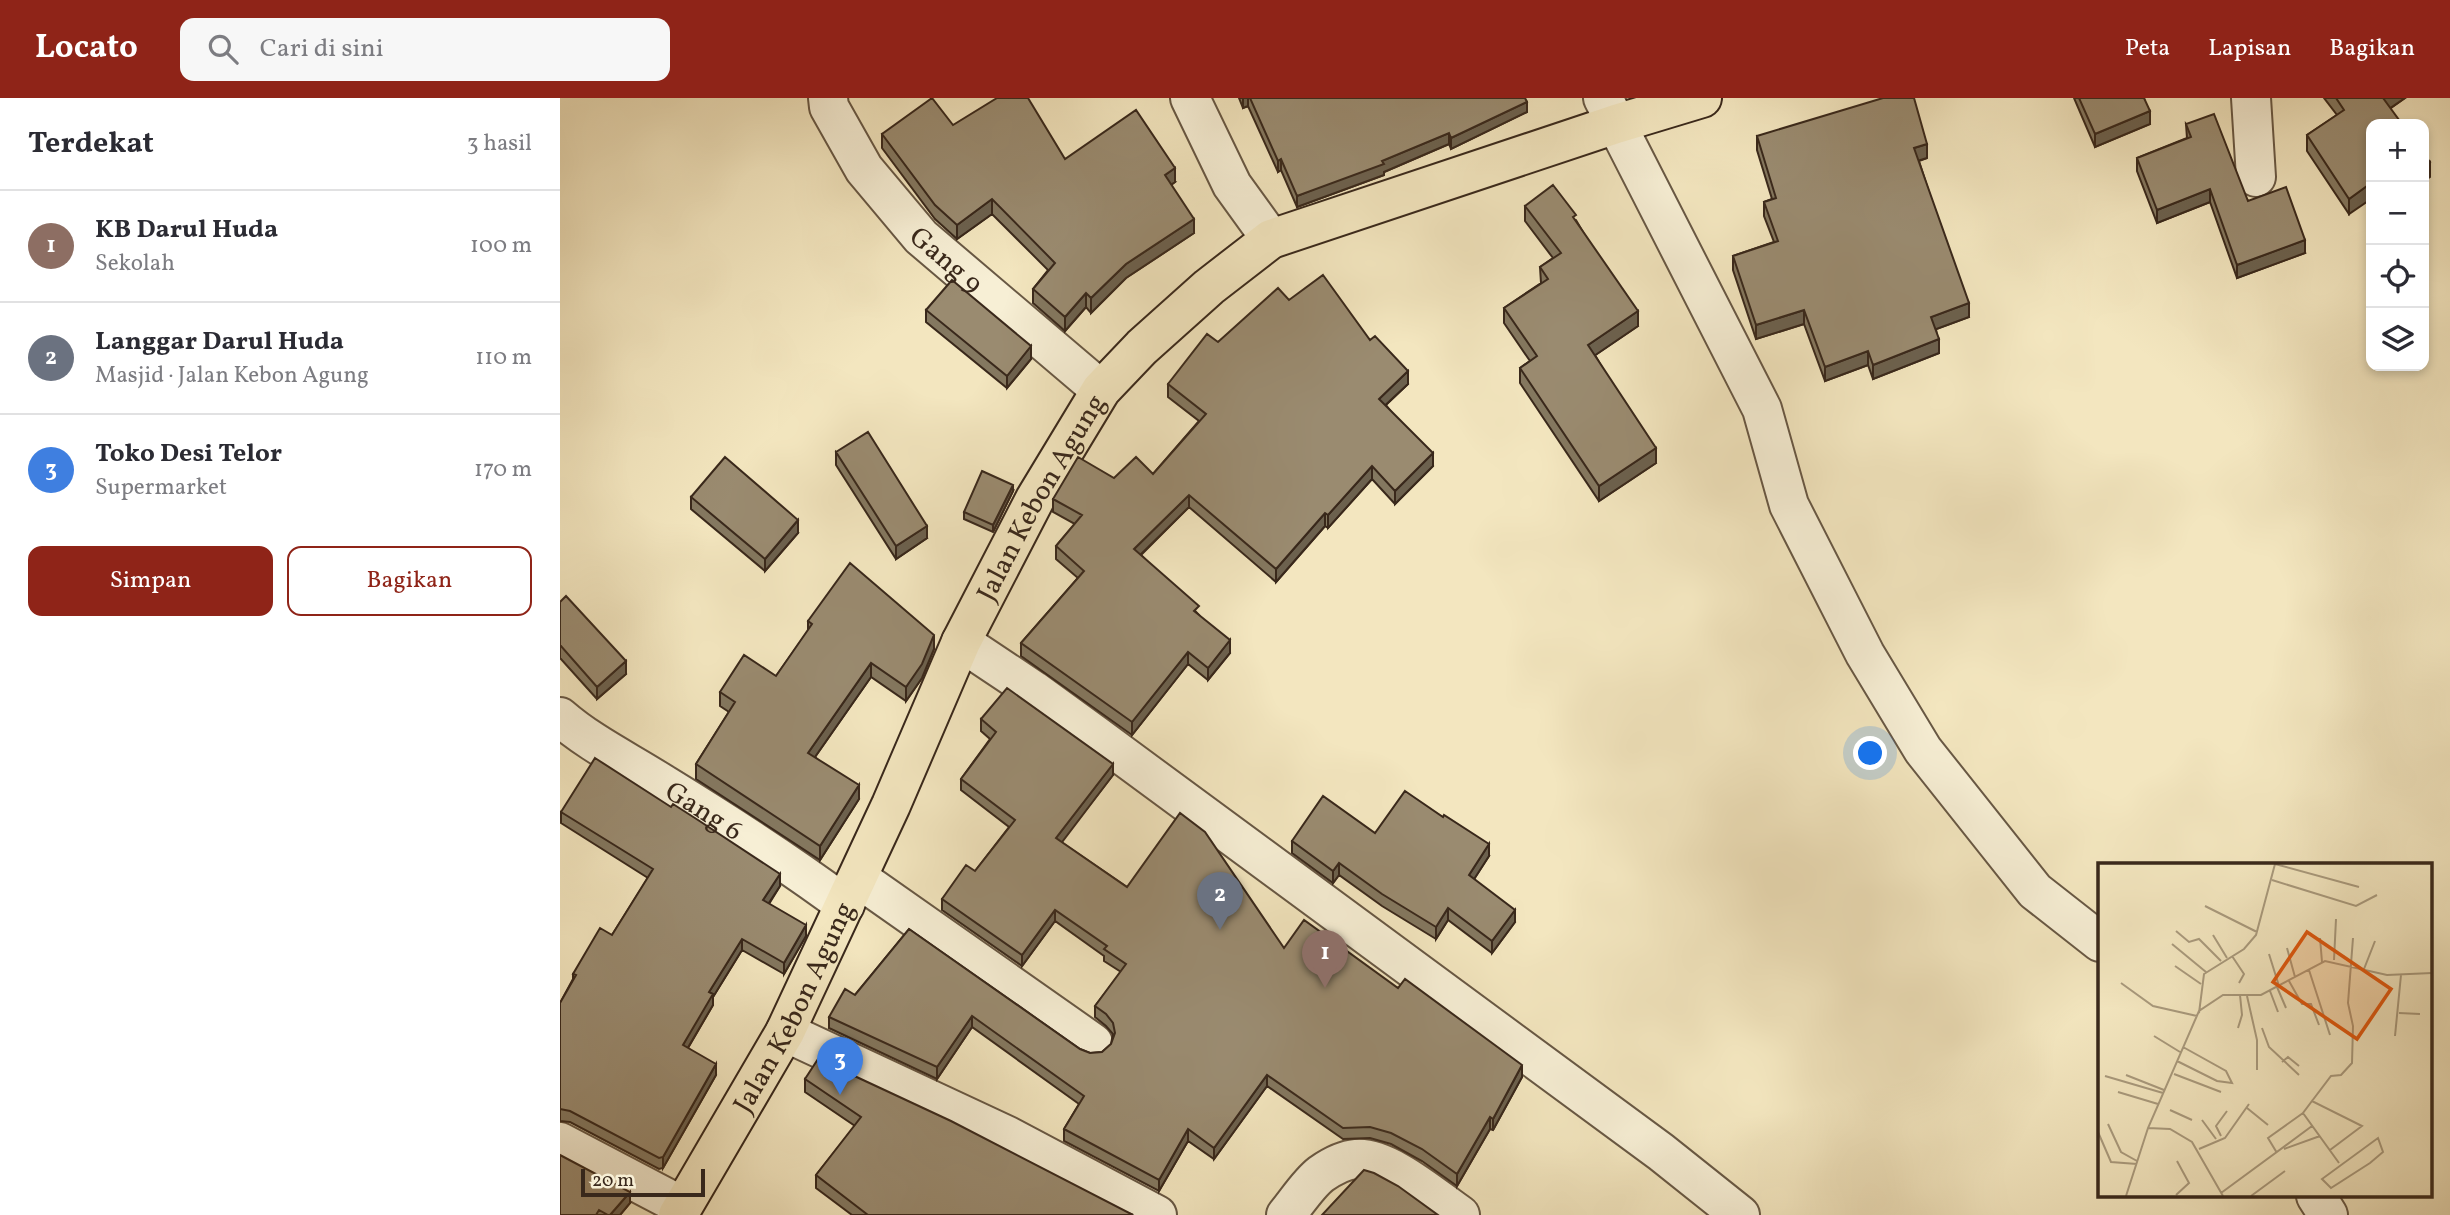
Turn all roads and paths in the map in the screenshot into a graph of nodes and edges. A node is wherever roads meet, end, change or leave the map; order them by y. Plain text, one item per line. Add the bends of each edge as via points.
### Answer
1 (828, 98) edge
2 (1190, 98) edge
3 (1702, 98) edge
4 (2250, 98) edge
5 (1610, 111) edge
6 (2256, 177) dead end
7 (1270, 239) junction
8 (1101, 390) junction
9 (961, 642) junction
10 (560, 718) edge
11 (852, 891) junction
12 (2098, 940) edge
13 (785, 1032) junction
14 (1093, 1043) dead end
15 (560, 1142) edge
16 (2317, 1198) edge
17 (680, 1211) edge
18 (1157, 1215) edge
19 (1286, 1215) edge
20 (1460, 1215) edge
21 (1740, 1215) edge
22 (2328, 1215) edge

1 - 8 street, Gang 9 via 864,169 922,237
2 - 7 street via 1233,185
3 - 5 highway, Jalan Kebon Agung
4 - 6 street
5 - 7 highway, Jalan Kebon Agung
5 - 12 street via 1762,410 1789,505 1865,654 1923,750 2035,891
7 - 8 highway, Jalan Kebon Agung via 1200,295
8 - 9 highway, Jalan Kebon Agung via 1035,499
9 - 11 highway, Jalan Kebon Agung
9 - 21 street via 1095,735 1650,1143
10 - 11 street, Gang 6 via 807,877
11 - 13 highway, Jalan Kebon Agung
11 - 14 street, Gang 6
13 - 17 highway, Jalan Kebon Agung
13 - 18 street via 1008,1136
15 - 17 street
16 - 22 street
19 - 20 street via 1320,1175 1357,1158 1401,1175

